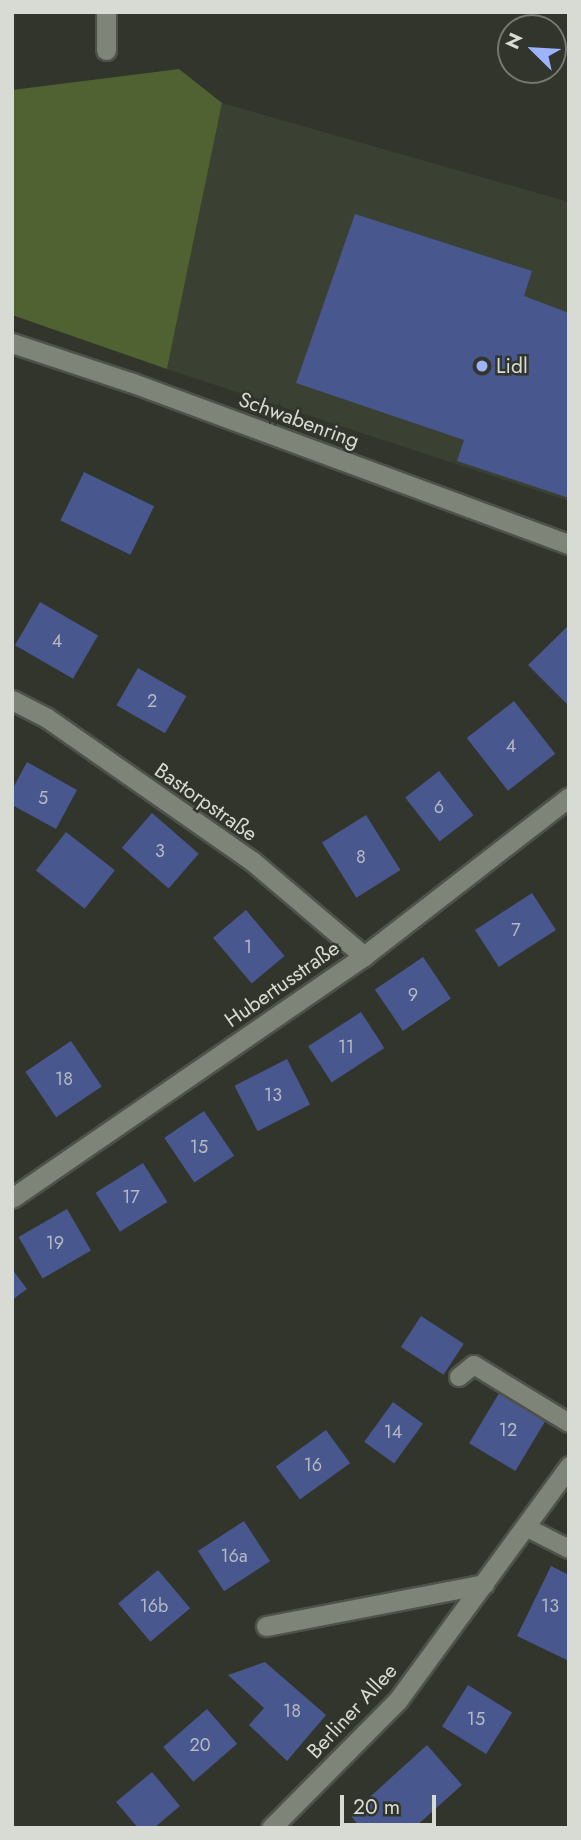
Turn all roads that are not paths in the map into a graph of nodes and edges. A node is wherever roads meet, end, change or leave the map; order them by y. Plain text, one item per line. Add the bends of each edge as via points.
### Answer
1 (106, 12) edge
2 (106, 50) dead end
3 (12, 343) edge
4 (569, 544) edge
5 (12, 700) edge
6 (569, 796) edge
7 (364, 956) junction
8 (12, 1198) edge
9 (459, 1377) dead end
10 (569, 1423) edge
11 (569, 1466) edge
12 (526, 1527) junction
13 (569, 1549) edge
14 (484, 1584) junction
15 (266, 1626) dead end
16 (271, 1828) edge

1 - 2 street
3 - 4 street, Schwabenring
5 - 7 street, Bastorpstraße via 47,718 253,861
6 - 7 street, Hubertusstraße
7 - 8 street, Hubertusstraße
9 - 10 lane via 474,1365
11 - 12 street, Berliner Allee
12 - 13 lane
12 - 14 street, Berliner Allee
14 - 15 street
14 - 16 street, Berliner Allee via 398,1700

